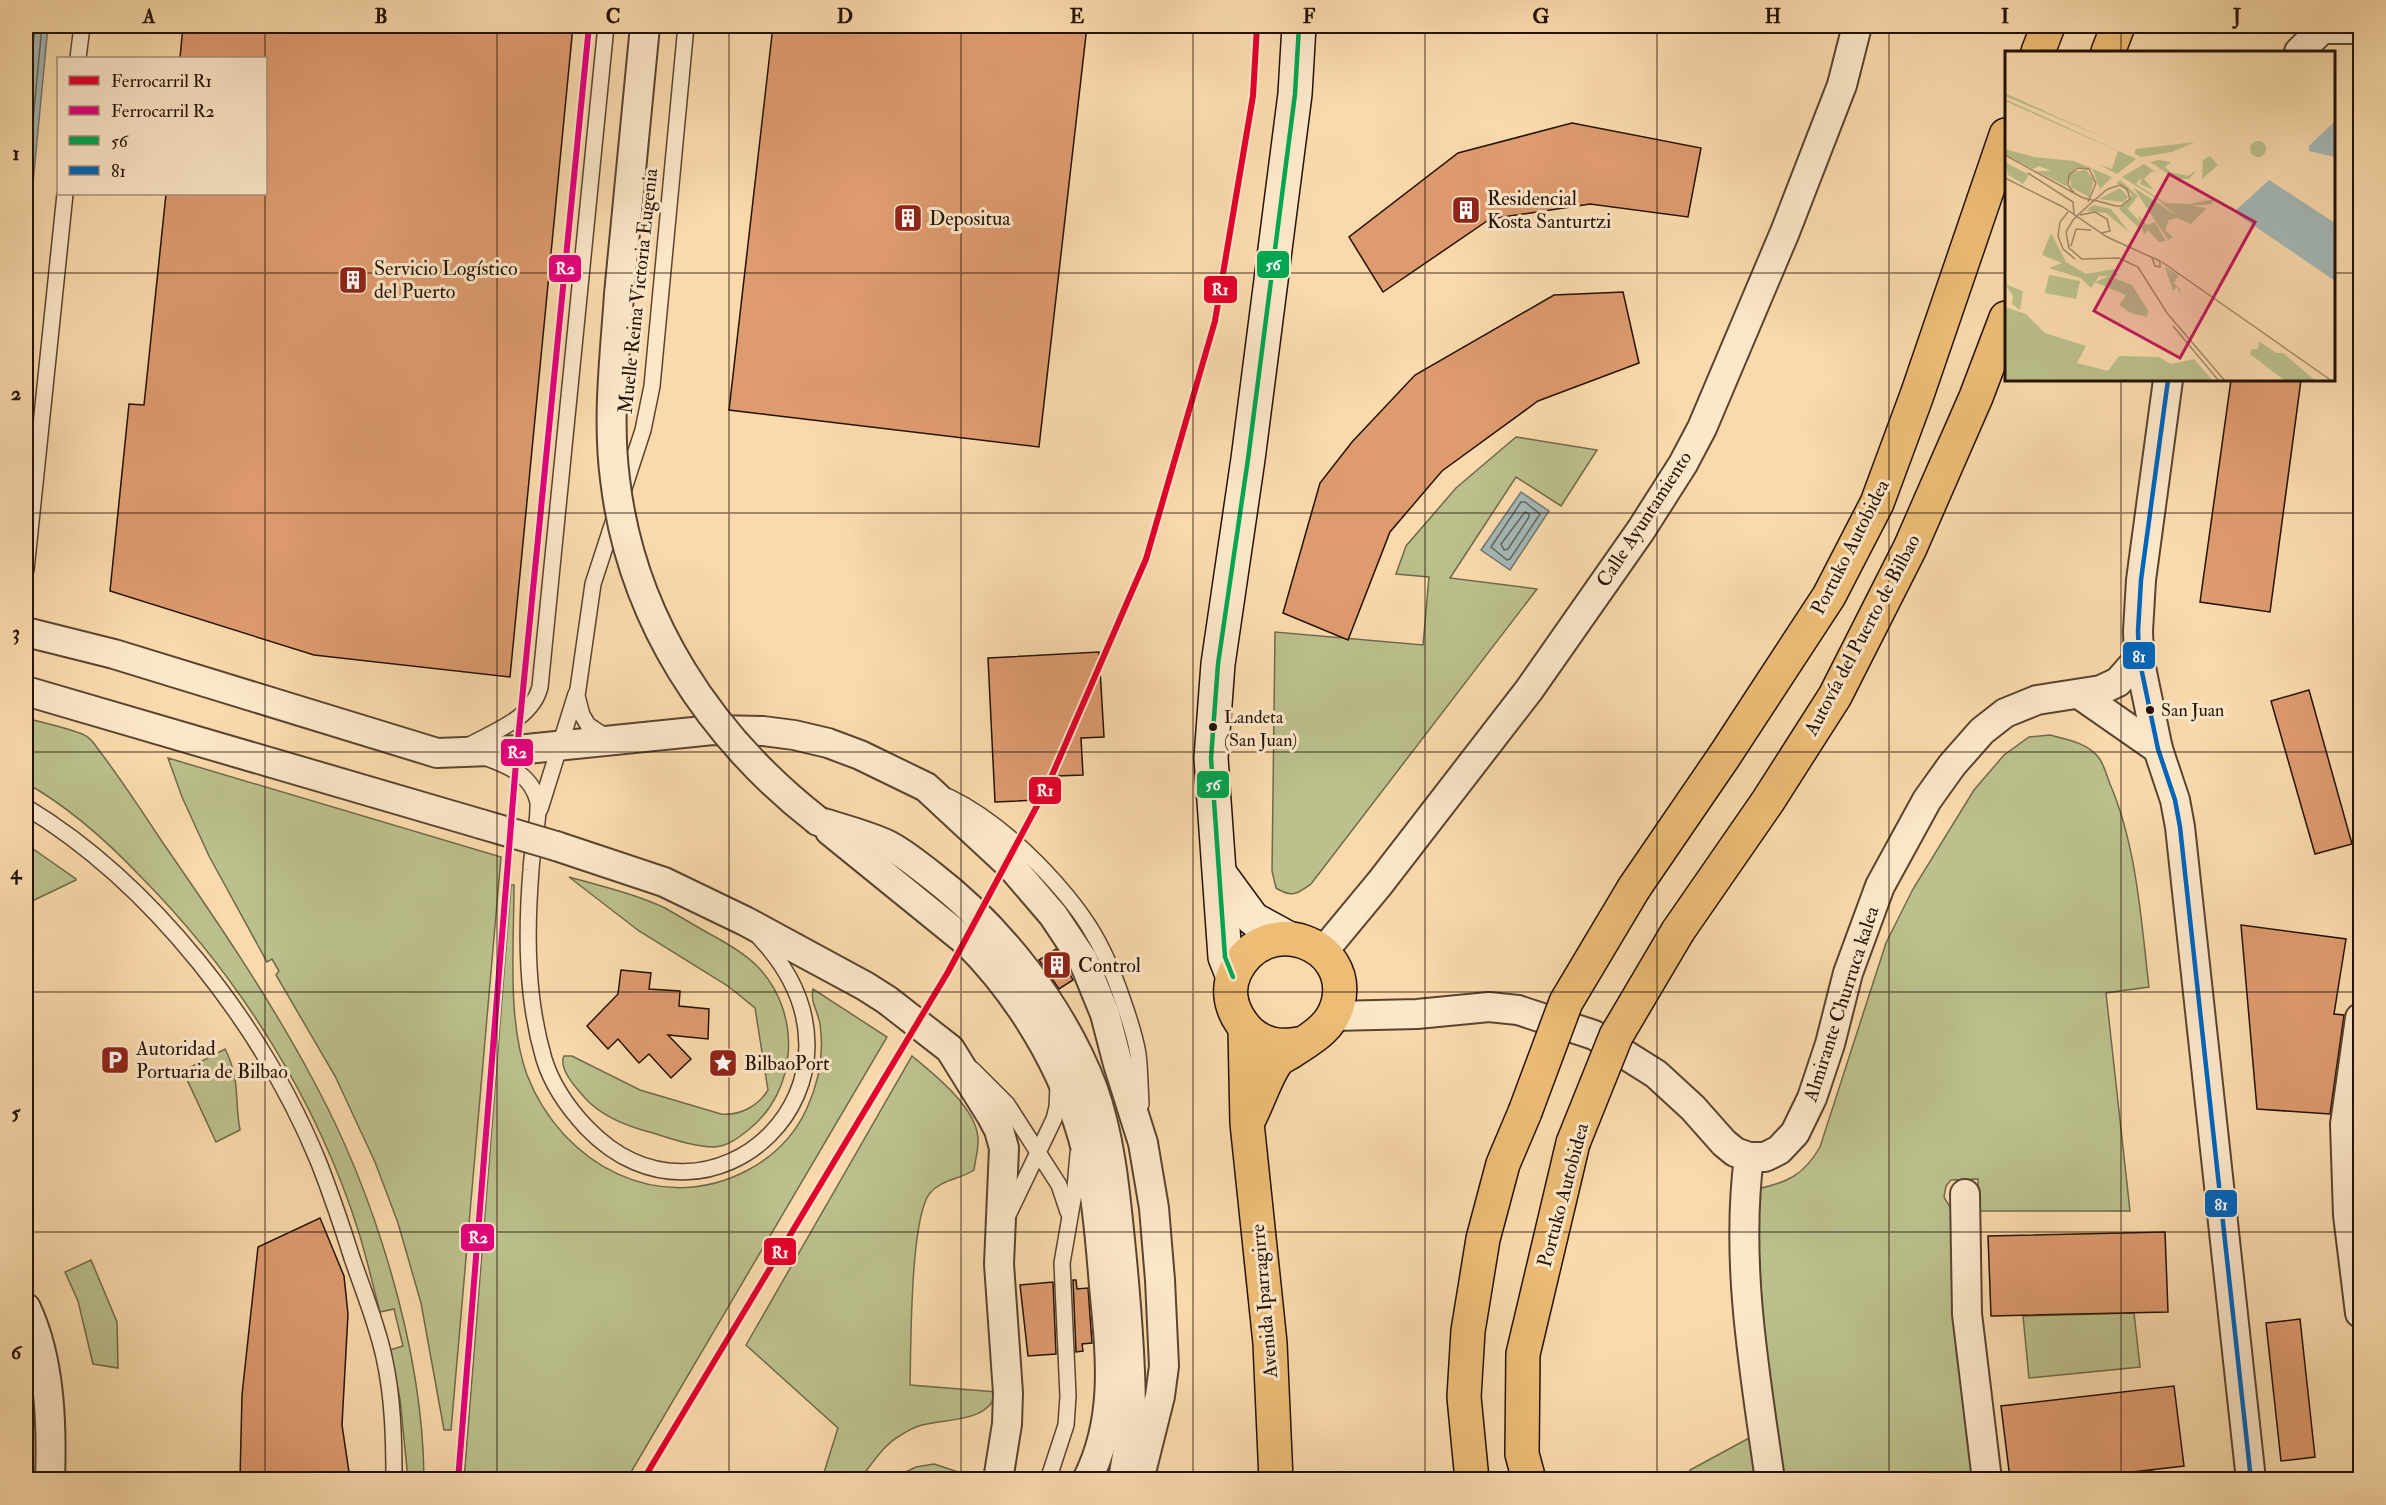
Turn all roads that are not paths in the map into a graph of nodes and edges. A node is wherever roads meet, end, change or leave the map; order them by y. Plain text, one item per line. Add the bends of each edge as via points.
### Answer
1 (82, 26) edge
2 (606, 26) edge
3 (645, 26) edge
4 (686, 26) edge
5 (1299, 26) edge
6 (1857, 26) edge
7 (2048, 26) edge
8 (2118, 26) edge
9 (2322, 27) edge
10 (2361, 29) edge
11 (2038, 51) edge
12 (2108, 51) edge
13 (2300, 51) edge
14 (78, 57) edge
15 (2005, 141) edge
16 (64, 195) edge
17 (2005, 323) edge
18 (2168, 381) edge
19 (26, 570) edge
20 (26, 632) edge
21 (2139, 658) junction
22 (579, 687) junction
23 (26, 691) edge
24 (2079, 694) junction
25 (624, 739) junction
26 (560, 745) junction
27 (2158, 749) junction
28 (460, 753) junction
29 (26, 807) edge
30 (539, 812) junction
31 (1220, 874) junction
32 (745, 921) junction
33 (1678, 931) joint
34 (1288, 938) junction
35 (1322, 952) junction
36 (997, 955) junction
37 (1233, 977) junction
38 (1334, 1016) junction
39 (2361, 1018) edge
40 (1245, 1029) junction
41 (942, 1042) junction
42 (1304, 1043) junction
43 (1054, 1065) junction
44 (1069, 1099) junction
45 (1247, 1123) junction
46 (1038, 1152) junction
47 (1749, 1157) junction
48 (1965, 1194) dead end
49 (1067, 1233) junction
50 (1000, 1239) junction
51 (26, 1308) edge
52 (2361, 1313) edge
53 (1270, 1343) junction
54 (50, 1479) edge
55 (394, 1479) edge
56 (998, 1479) edge
57 (1048, 1479) edge
58 (1087, 1479) edge
59 (1123, 1479) edge
60 (1139, 1479) edge
61 (1276, 1479) edge
62 (1295, 1479) edge
63 (1472, 1479) edge
64 (1529, 1479) edge
65 (1770, 1479) edge
66 (1987, 1479) edge
67 (2251, 1479) edge

1 - 14 lane
2 - 28 lane via 540,687 534,704 525,713
3 - 36 street, bridge via 611,408 621,516 641,587 676,662 710,715 751,763 869,865 968,943
4 - 22 lane, Muelle Reina Victoria Eugenia via 651,397 593,585
5 - 31 street via 1295,94 1218,664 1211,758
6 - 35 street, Calle Ayuntamiento via 1842,86 1785,232 1683,464 1529,690
7 - 11 highway
8 - 12 highway
9 - 10 street
9 - 13 street
15 - 63 highway, Portuko Autobidea, bridge via 1877,503 1829,596 1634,888 1566,1002 1503,1164 1483,1239 1468,1331 1464,1397
16 - 19 lane
17 - 33 highway, Autovía del Puerto de Bilbao via 1910,548 1835,696
18 - 21 street via 2141,580
20 - 28 street via 114,654 426,750
21 - 24 street, Almirante Churruca kalea via 2118,682
21 - 27 street
22 - 25 lane, Muelle Reina Victoria Eugenia via 579,706 588,725 603,736
22 - 26 lane
23 - 32 street, bridge via 556,846 664,882
24 - 27 street
24 - 47 street, Almirante Churruca kalea via 2037,700 2006,713 1982,731 1927,800 1880,886 1848,973 1812,1098 1795,1133 1779,1150 1765,1157
25 - 26 street
25 - 60 street via 713,730 764,731 828,743 860,755 926,787 1032,888 1071,939 1096,988 1143,1143 1154,1208 1164,1366
26 - 28 street
26 - 30 lane
27 - 67 street via 2181,827
28 - 30 lane via 510,767 521,774 536,792
29 - 55 lane via 81,843 177,934 256,1043 292,1107 337,1212 384,1357 394,1428
30 - 32 lane via 531,869 528,938 538,1040 564,1101 596,1137 634,1162 691,1171 732,1161 780,1124 799,1092 808,1049 802,1005 779,962
31 - 34 street via 1253,919
31 - 37 street via 1225,957
32 - 41 street via 865,986
33 - 64 highway, Portuko Autobidea, bridge via 1616,1036 1573,1143 1523,1354 1522,1454
34 - 35 highway via 1307,942
34 - 37 highway via 1270,940 1253,948
35 - 38 highway via 1333,966 1338,983 1339,1000
36 - 43 street
36 - 59 street via 1053,1012 1083,1067 1093,1091 1111,1165 1130,1364 1131,1418
37 - 40 highway via 1232,1005
38 - 42 highway via 1321,1032
38 - 47 street via 1489,1007 1518,1010 1594,1035 1656,1074 1724,1143
39 - 52 street via 2345,1124 2348,1215
40 - 42 highway via 1272,1044
40 - 45 highway, Avenida Iparragirre
41 - 46 lane via 999,1094
41 - 50 street via 999,1130 1004,1148
42 - 45 highway via 1278,1061
43 - 44 street
43 - 46 lane via 1057,1107
44 - 49 lane via 1076,1127 1078,1165
44 - 58 street via 1092,1178 1110,1352 1106,1425
45 - 53 highway, Avenida Iparragirre
46 - 49 lane via 1064,1195
46 - 50 lane via 1016,1194
47 - 65 street via 1743,1197 1748,1305
48 - 66 street via 1967,1314
49 - 57 lane via 1062,1279 1066,1425
50 - 56 street via 1008,1393
51 - 54 street via 45,1377
53 - 61 highway, Avenida Iparragirre
53 - 62 highway

